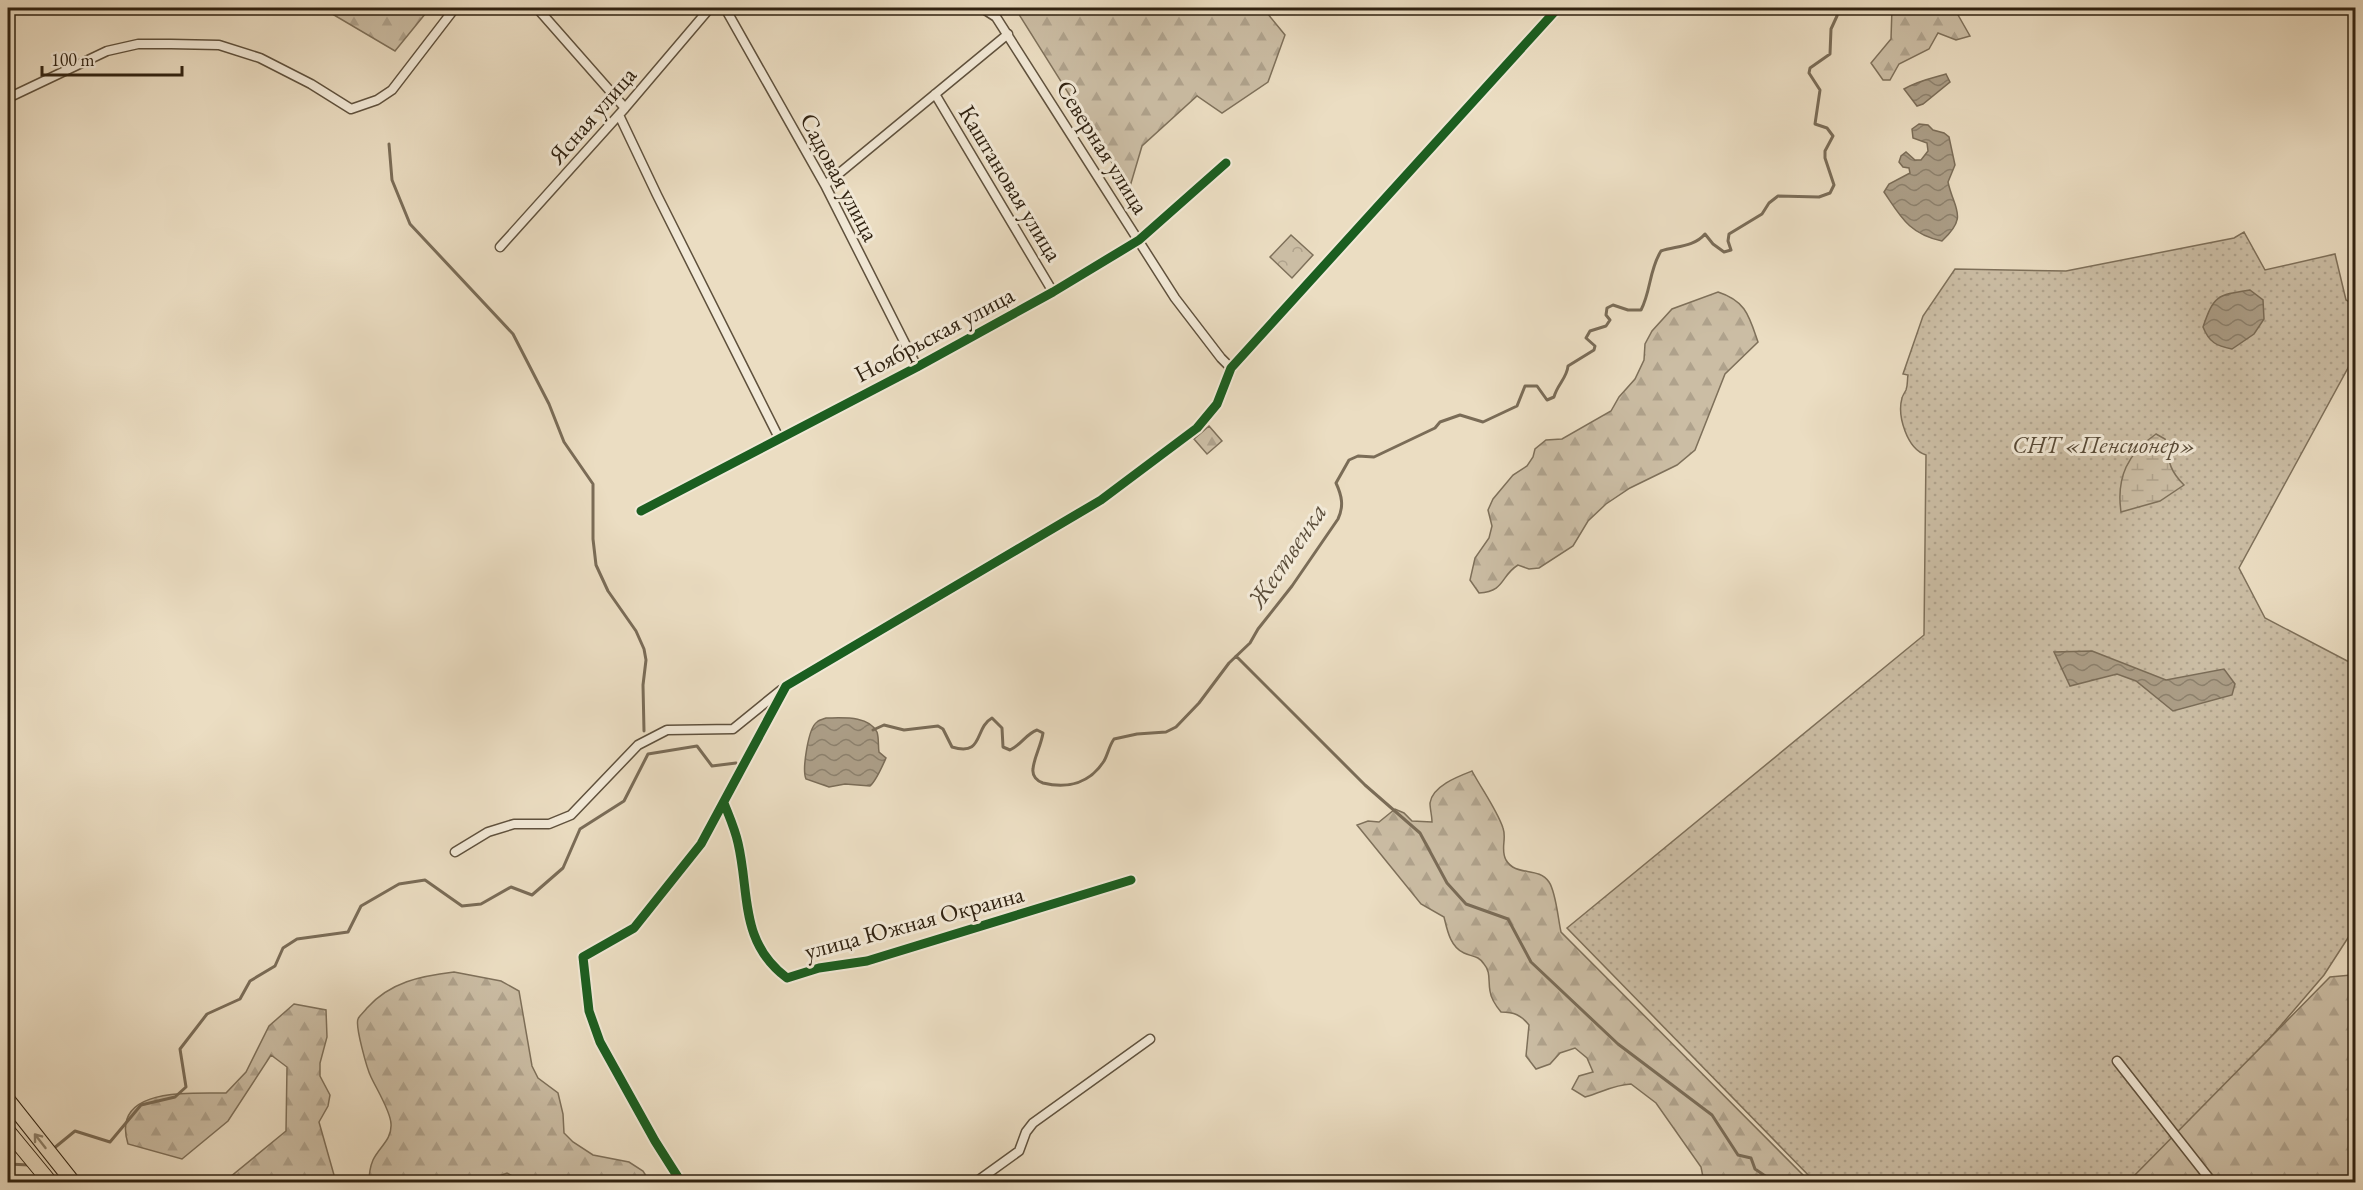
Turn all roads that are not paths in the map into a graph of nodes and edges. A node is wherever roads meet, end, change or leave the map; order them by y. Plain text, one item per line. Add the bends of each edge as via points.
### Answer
1 (455, 8) edge
2 (537, 8) edge
3 (710, 8) edge
4 (725, 8) edge
5 (982, 8) edge
6 (1558, 8) edge
7 (1008, 34) junction
8 (935, 94) junction
9 (8, 98) edge
10 (622, 111) junction
11 (1226, 163) dead end
12 (825, 185) junction
13 (1139, 240) junction
14 (500, 247) dead end
15 (1053, 292) junction
16 (917, 367) junction
17 (1231, 368) junction
18 (779, 438) junction
19 (641, 511) dead end
20 (786, 686) junction
21 (724, 803) junction
22 (455, 852) dead end
23 (1131, 880) dead end
24 (1150, 1039) dead end
25 (2117, 1061) dead end
26 (8, 1100) edge
27 (8, 1131) edge
28 (50, 1182) edge
29 (73, 1182) edge
30 (681, 1182) edge
31 (976, 1182) edge
32 (2212, 1182) edge

1 - 9 street via 392,90 351,109 260,58 219,45 138,44 107,51
2 - 10 street
3 - 10 street, Ясная улица
4 - 12 street, Садовая улица
5 - 7 street, Северная улица via 996,17
6 - 17 street
7 - 8 street
7 - 13 street, Северная улица
8 - 12 street
8 - 15 street, Каштановая улица
10 - 14 street, Ясная улица
10 - 18 street via 657,195
11 - 13 street, Ноябрьская улица
12 - 16 street, Садовая улица
13 - 15 street, Ноябрьская улица
13 - 17 street, Северная улица via 1175,298
15 - 16 street, Ноябрьская улица
16 - 18 street, Ноябрьская улица
17 - 20 street via 1217,404 1197,428 1101,500
18 - 19 street, Ноябрьская улица
20 - 21 street
20 - 22 street via 733,729 667,730 638,745 571,814 549,824 514,824 488,832
21 - 23 street, улица Южная Окраина via 738,842 747,910 755,937 761,952 787,978 819,968 867,961
21 - 30 street via 700,844 634,928 583,957 589,1011 600,1042
24 - 31 street via 1033,1123 1019,1151
25 - 32 street
29 -> 26 main road
27 - 28 main road

